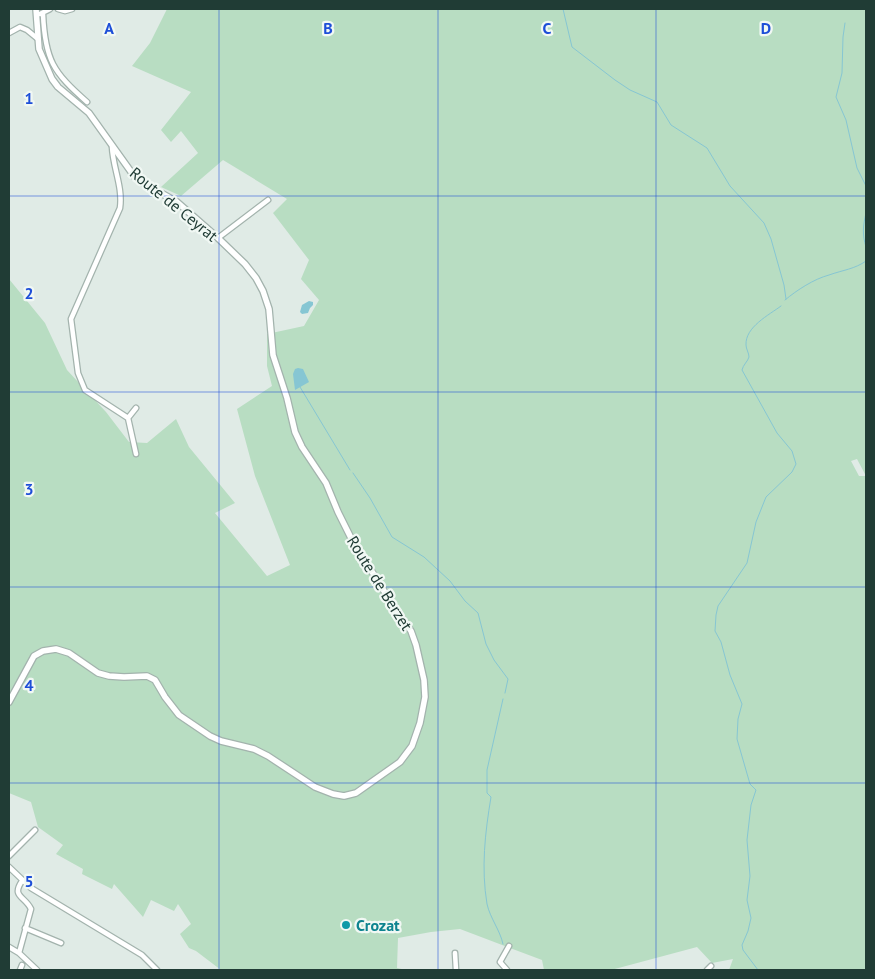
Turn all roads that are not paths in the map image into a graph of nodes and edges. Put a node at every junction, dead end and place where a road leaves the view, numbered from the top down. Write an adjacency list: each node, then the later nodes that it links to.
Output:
1 (50, 9): 4 (street)
2 (58, 9): 3 (street)
3 (72, 9)
4 (38, 13): 7 (street, Route de Ceyrat); 8 (street)
5 (9, 25): 6 (street)
6 (11, 32): 7 (street)
7 (38, 39): 9 (street, Route de Ceyrat)
8 (87, 102)
9 (112, 147): 11 (street, Route de Ceyrat); 14 (street)
10 (268, 200): 11 (street)
11 (218, 238): 12 (street, Route de Ceyrat)
12 (273, 355): 16 (street, Route de Berzet)
13 (136, 408): 14 (street)
14 (128, 418): 15 (street)
15 (136, 454)
16 (9, 702)
17 (35, 830): 18 (street)
18 (9, 856)
19 (9, 867): 20 (street)
20 (22, 881): 21 (street); 30 (street)
21 (25, 928): 22 (street); 25 (street)
22 (61, 943)
23 (509, 946): 32 (street)
24 (9, 947): 25 (street)
25 (19, 953): 29 (street)
26 (455, 954): 31 (street)
27 (22, 965): 28 (street)
28 (20, 970)
29 (37, 970)
30 (157, 970)
31 (456, 970)
32 (507, 970)

